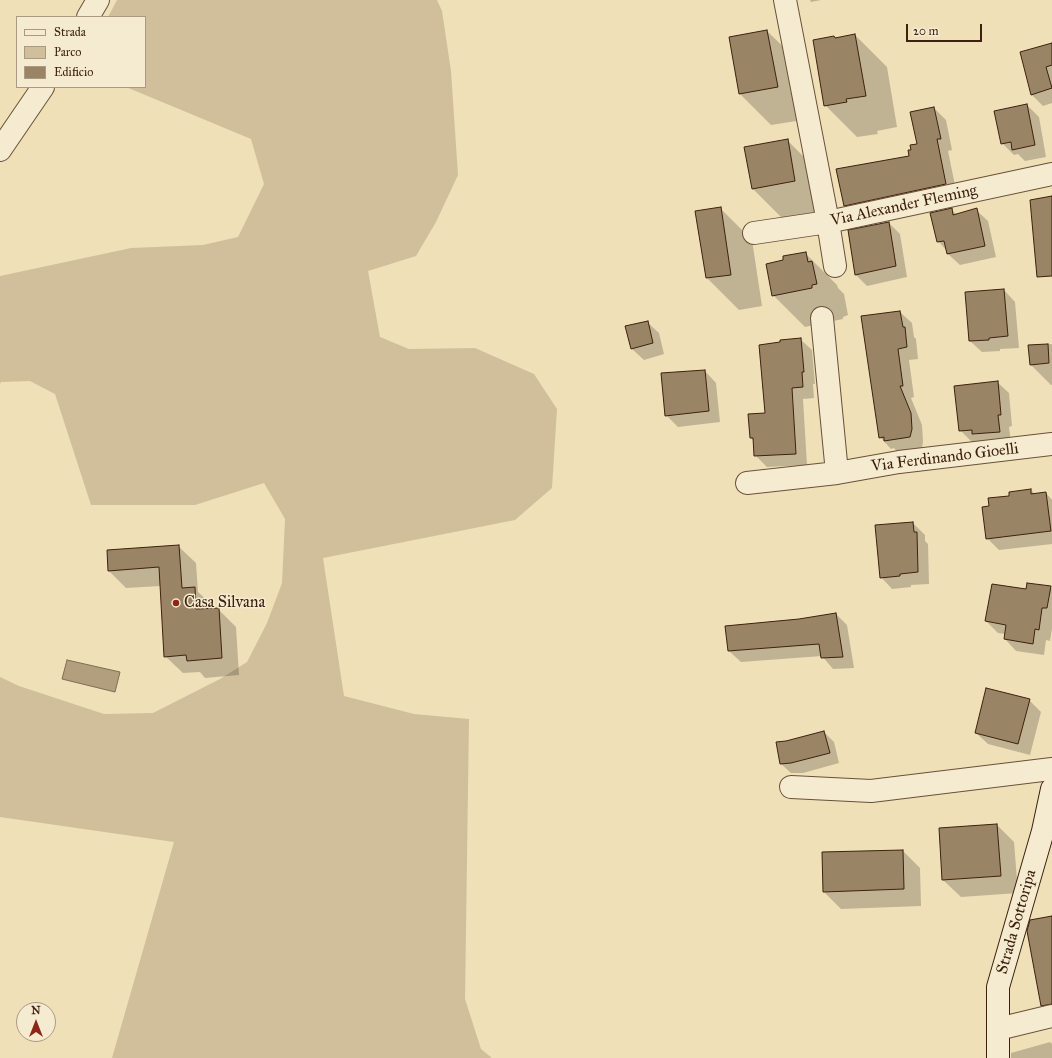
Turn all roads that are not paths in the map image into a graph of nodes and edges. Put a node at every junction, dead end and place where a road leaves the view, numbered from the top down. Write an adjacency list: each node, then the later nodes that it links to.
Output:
1 (98, 0): 3 (street)
2 (785, 0): 7 (street)
3 (89, 16)
4 (43, 88): 5 (street)
5 (0, 150)
6 (1052, 174): 7 (street, Via Alexander Fleming)
7 (828, 222): 8 (street, Via Alexander Fleming); 9 (street)
8 (754, 234)
9 (835, 266)
10 (822, 318): 12 (street)
11 (1052, 444): 12 (street, Via Ferdinando Gioelli)
12 (837, 473): 13 (street, Via Ferdinando Gioelli)
13 (748, 483)
14 (1052, 769): 15 (street)
15 (791, 787)
16 (1052, 789): 18 (street, Strada Sottoripa)
17 (1052, 1016): 18 (street)
18 (998, 1029): 19 (street, Strada Sottoripa)
19 (998, 1058)

